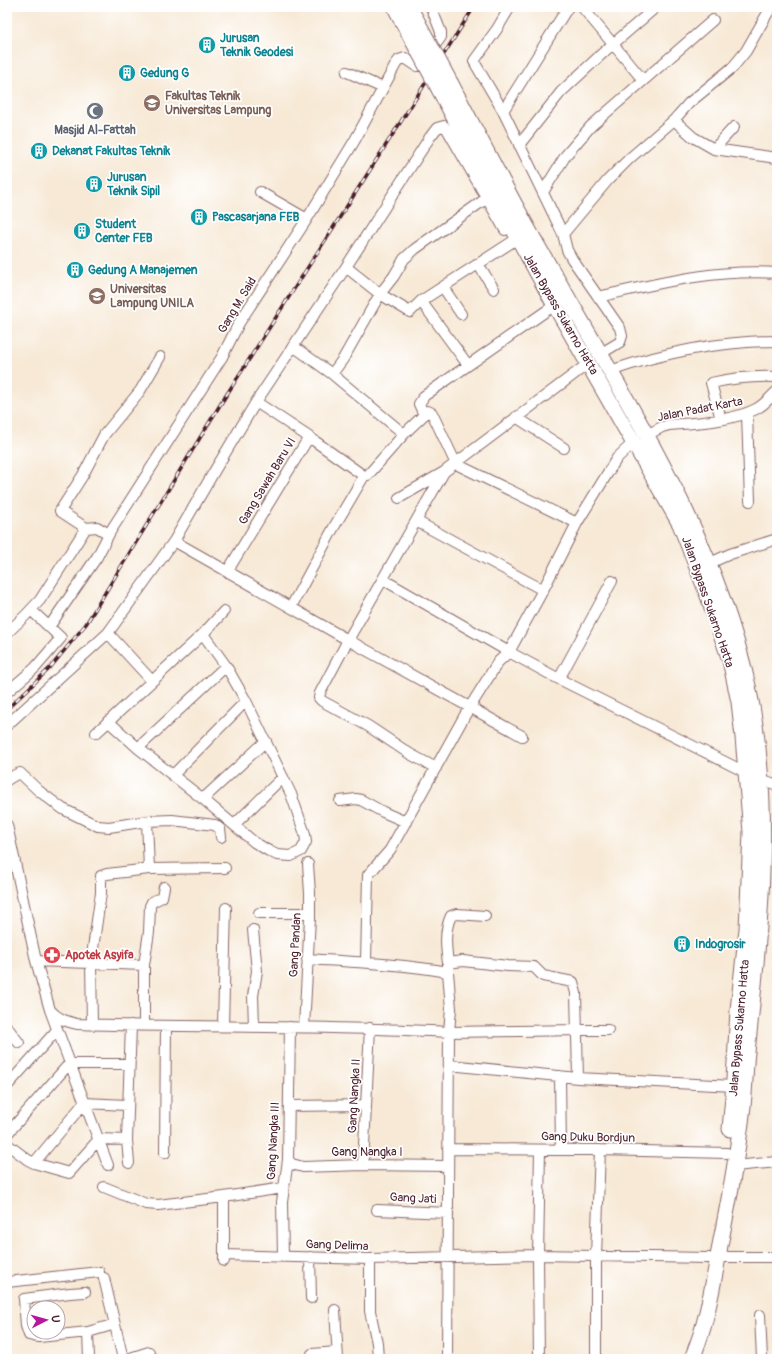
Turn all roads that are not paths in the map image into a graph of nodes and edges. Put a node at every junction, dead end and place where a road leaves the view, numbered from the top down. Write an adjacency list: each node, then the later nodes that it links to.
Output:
1 (395, 7): 10 (highway, Jalan Bypass Sukarno Hatta)
2 (409, 7): 10 (highway, Jalan Bypass Sukarno Hatta)
3 (432, 7): 14 (street, Gang M. Said)
4 (510, 7): 15 (street)
5 (568, 7): 15 (street)
6 (582, 7): 11 (street)
7 (650, 9): 11 (street)
8 (769, 9): 16 (street)
9 (713, 20): 13 (street)
10 (412, 26): 40 (highway, Jalan Bypass Sukarno Hatta, bridge)
11 (614, 44): 13 (street); 18 (street)
12 (347, 72): 14 (street)
13 (643, 80): 22 (street)
14 (383, 88): 24 (street, Gang M. Said)
15 (503, 111): 18 (street)
16 (674, 120): 19 (street); 25 (street)
17 (734, 127): 19 (street)
18 (519, 145): 22 (street)
19 (714, 149): 20 (street)
20 (777, 158)
21 (260, 192): 24 (street)
22 (543, 192): 25 (street)
23 (487, 198): 26 (street); 28 (street); 32 (street)
24 (307, 219): 64 (street, Gang M. Said)
25 (563, 234): 33 (street)
26 (512, 242): 27 (street); 35 (street)
27 (478, 264): 30 (street); 31 (street)
28 (346, 267): 32 (street); 38 (street)
29 (777, 273): 33 (street)
30 (443, 287): 34 (street); 36 (street)
31 (494, 289)
32 (380, 294): 34 (street); 43 (street)
33 (598, 297): 40 (street)
34 (421, 301): 41 (street)
35 (549, 309): 40 (street); 41 (street)
36 (461, 314)
37 (777, 342): 42 (street)
38 (293, 346): 43 (street); 47 (street)
39 (160, 357): 63 (street)
40 (590, 361): 42 (highway, Jalan Bypass Sukarno Hatta); 50 (street); 54 (highway, Jalan Bypass Sukarno Hatta)
41 (468, 365): 49 (street)
42 (610, 371): 54 (highway, Jalan Bypass Sukarno Hatta)
43 (332, 374): 52 (street)
44 (777, 377): 51 (street)
45 (777, 391): 46 (street, Jalan Padat Karta)
46 (773, 399): 48 (street, Jalan Padat Karta)
47 (256, 402): 53 (street, Gang Sawah Baru VI); 66 (street)
48 (747, 414): 51 (street, Jalan Padat Karta); 60 (street)
49 (424, 415): 52 (street); 56 (street)
50 (516, 417): 55 (street); 56 (street)
51 (721, 419): 54 (street, Jalan Padat Karta)
52 (404, 434): 58 (street)
53 (309, 437): 58 (street); 68 (street, Gang Sawah Baru VI)
54 (640, 439): 62 (street, Jalan Padat Karta); 67 (highway, Jalan Bypass Sukarno Hatta); 71 (highway, Jalan Bypass Sukarno Hatta)
55 (564, 448)
56 (456, 464): 57 (street); 62 (street)
57 (444, 472): 59 (street); 61 (street)
58 (364, 476): 73 (street)
59 (399, 498)
60 (750, 501)
61 (416, 522): 69 (street); 72 (street)
62 (577, 523): 72 (street, Jalan Padat Karta)
63 (86, 528): 64 (street); 74 (street)
64 (110, 532): 76 (street, Gang M. Said)
65 (777, 539): 67 (street)
66 (174, 541): 68 (street); 78 (street)
67 (710, 563): 71 (highway, Jalan Bypass Sukarno Hatta)
68 (227, 572): 73 (street)
69 (384, 580): 80 (street); 81 (street)
70 (612, 580): 83 (street)
71 (710, 582): 96 (highway, Jalan Bypass Sukarno Hatta)
72 (543, 590): 81 (street, Jalan Padat Karta)
73 (291, 607): 80 (street)
74 (31, 610): 76 (street); 77 (street)
75 (224, 611): 79 (street)
76 (49, 627): 85 (street)
77 (7, 633)
78 (108, 633): 84 (street); 89 (street)
79 (203, 634): 82 (street); 84 (street)
80 (348, 640): 87 (street); 94 (street)
81 (509, 652): 83 (street); 87 (street, Jalan Padat Karta)
82 (226, 666): 86 (street); 93 (street)
83 (559, 679): 96 (street)
84 (152, 681): 88 (street)
85 (7, 692)
86 (246, 701): 92 (street); 95 (street)
87 (471, 708): 91 (street); 94 (street, Jalan Padat Karta)
88 (108, 721): 90 (street); 93 (street)
89 (7, 725)
90 (96, 733)
91 (522, 736)
92 (266, 741): 97 (street); 100 (street)
93 (138, 748): 95 (street)
94 (436, 768): 103 (street, Jalan Padat Karta)
95 (173, 775): 100 (street)
96 (754, 776): 99 (street); 124 (highway, Jalan Bypass Sukarno Hatta)
97 (283, 777): 105 (street); 105 (street)
98 (7, 780): 102 (street)
99 (777, 785)
100 (204, 799): 105 (street)
101 (340, 801): 103 (street)
102 (146, 821): 106 (street); 110 (street)
103 (406, 822): 120 (street, Jalan Padat Karta)
104 (7, 825): 108 (street)
105 (234, 825)
106 (222, 837)
107 (308, 864): 114 (street, Gang Pandan)
108 (11, 867): 118 (street)
109 (225, 868): 110 (street)
110 (148, 869): 119 (street)
111 (164, 887): 121 (street)
112 (226, 908): 129 (street)
113 (259, 913): 114 (street)
114 (310, 913): 117 (street, Gang Pandan)
115 (485, 916): 122 (street)
116 (253, 930): 130 (street)
117 (307, 959): 120 (street); 133 (street, Gang Pandan)
118 (36, 961): 119 (street); 123 (street)
119 (91, 962): 121 (street); 125 (street)
120 (366, 962): 122 (street)
121 (144, 964): 127 (street)
122 (448, 968): 136 (street); 138 (street)
123 (50, 1010): 125 (street); 135 (street)
124 (745, 1011): 146 (highway, Jalan Bypass Sukarno Hatta); 160 (highway, Jalan Bypass Sukarno Hatta)
125 (92, 1024): 126 (street)
126 (131, 1025): 127 (street); 141 (street)
127 (144, 1025): 128 (street)
128 (166, 1026): 129 (street); 159 (street)
129 (223, 1026): 130 (street)
130 (254, 1026): 132 (street)
131 (7, 1027): 139 (street)
132 (290, 1027): 133 (street); 150 (street, Gang Nangka III)
133 (304, 1027): 134 (street)
134 (370, 1028): 138 (street); 149 (street, Gang Nangka II)
135 (57, 1030): 140 (street); 145 (street)
136 (577, 1030): 137 (street); 138 (street); 144 (street)
137 (608, 1030)
138 (449, 1032): 142 (street)
139 (19, 1042)
140 (69, 1064): 141 (street); 147 (street); 151 (street)
141 (129, 1064): 148 (street)
142 (449, 1065): 143 (street); 155 (street)
143 (560, 1076): 144 (street); 157 (street)
144 (578, 1078): 146 (street)
145 (7, 1086)
146 (734, 1086): 160 (highway, Jalan Bypass Sukarno Hatta)
147 (84, 1103): 148 (street); 152 (street); 162 (street)
148 (127, 1105): 153 (street)
149 (366, 1105): 150 (street); 166 (street, Gang Nangka II)
150 (289, 1106): 161 (street, Gang Nangka III)
151 (7, 1134)
152 (99, 1139): 153 (street); 162 (street); 165 (street)
153 (127, 1140): 164 (street)
154 (7, 1144): 162 (street)
155 (448, 1149): 156 (street, Gang Duku Bordjun); 167 (street)
156 (540, 1150): 157 (street, Gang Duku Bordjun); 173 (street)
157 (561, 1150): 158 (street, Gang Duku Bordjun)
158 (600, 1150): 160 (street, Gang Duku Bordjun); 174 (street)
159 (165, 1153)
160 (730, 1159): 163 (street, Gang Duku Bordjun); 179 (highway, Jalan Bypass Sukarno Hatta)
161 (288, 1160): 166 (street, Gang Nangka I); 169 (street, Gang Nangka III)
162 (34, 1162)
163 (777, 1162)
164 (129, 1163)
165 (108, 1165)
166 (363, 1165): 167 (street, Gang Nangka I)
167 (448, 1166): 172 (street)
168 (104, 1188): 170 (street)
169 (283, 1188): 170 (street); 175 (street, Gang Nangka III)
170 (224, 1197): 175 (street, Gang Delima)
171 (377, 1210): 172 (street, Gang Jati)
172 (448, 1213): 178 (street)
173 (538, 1255): 174 (street, Gang Delima); 178 (street, Gang Delima); 196 (street)
174 (596, 1256): 179 (street, Gang Delima); 197 (street)
175 (283, 1257): 176 (street, Gang Delima)
176 (310, 1257): 180 (street, Gang Delima); 183 (street)
177 (777, 1257): 179 (street, Gang Delima)
178 (448, 1258): 180 (street, Gang Delima); 195 (street)
179 (713, 1258): 198 (highway, Jalan Bypass Sukarno Hatta); 199 (highway, Jalan Bypass Sukarno Hatta)
180 (370, 1260): 194 (street)
181 (7, 1282): 191 (street)
182 (85, 1292): 187 (street)
183 (311, 1298)
184 (335, 1310): 189 (street)
185 (760, 1315): 200 (street)
186 (112, 1325): 187 (street)
187 (88, 1332): 190 (street)
188 (312, 1354): 189 (street)
189 (337, 1355)
190 (88, 1359)
191 (123, 1359)
192 (127, 1359): 193 (street)
193 (152, 1359)
194 (378, 1359)
195 (447, 1359)
196 (539, 1359)
197 (596, 1359)
198 (682, 1359)
199 (692, 1359)
200 (762, 1359)

